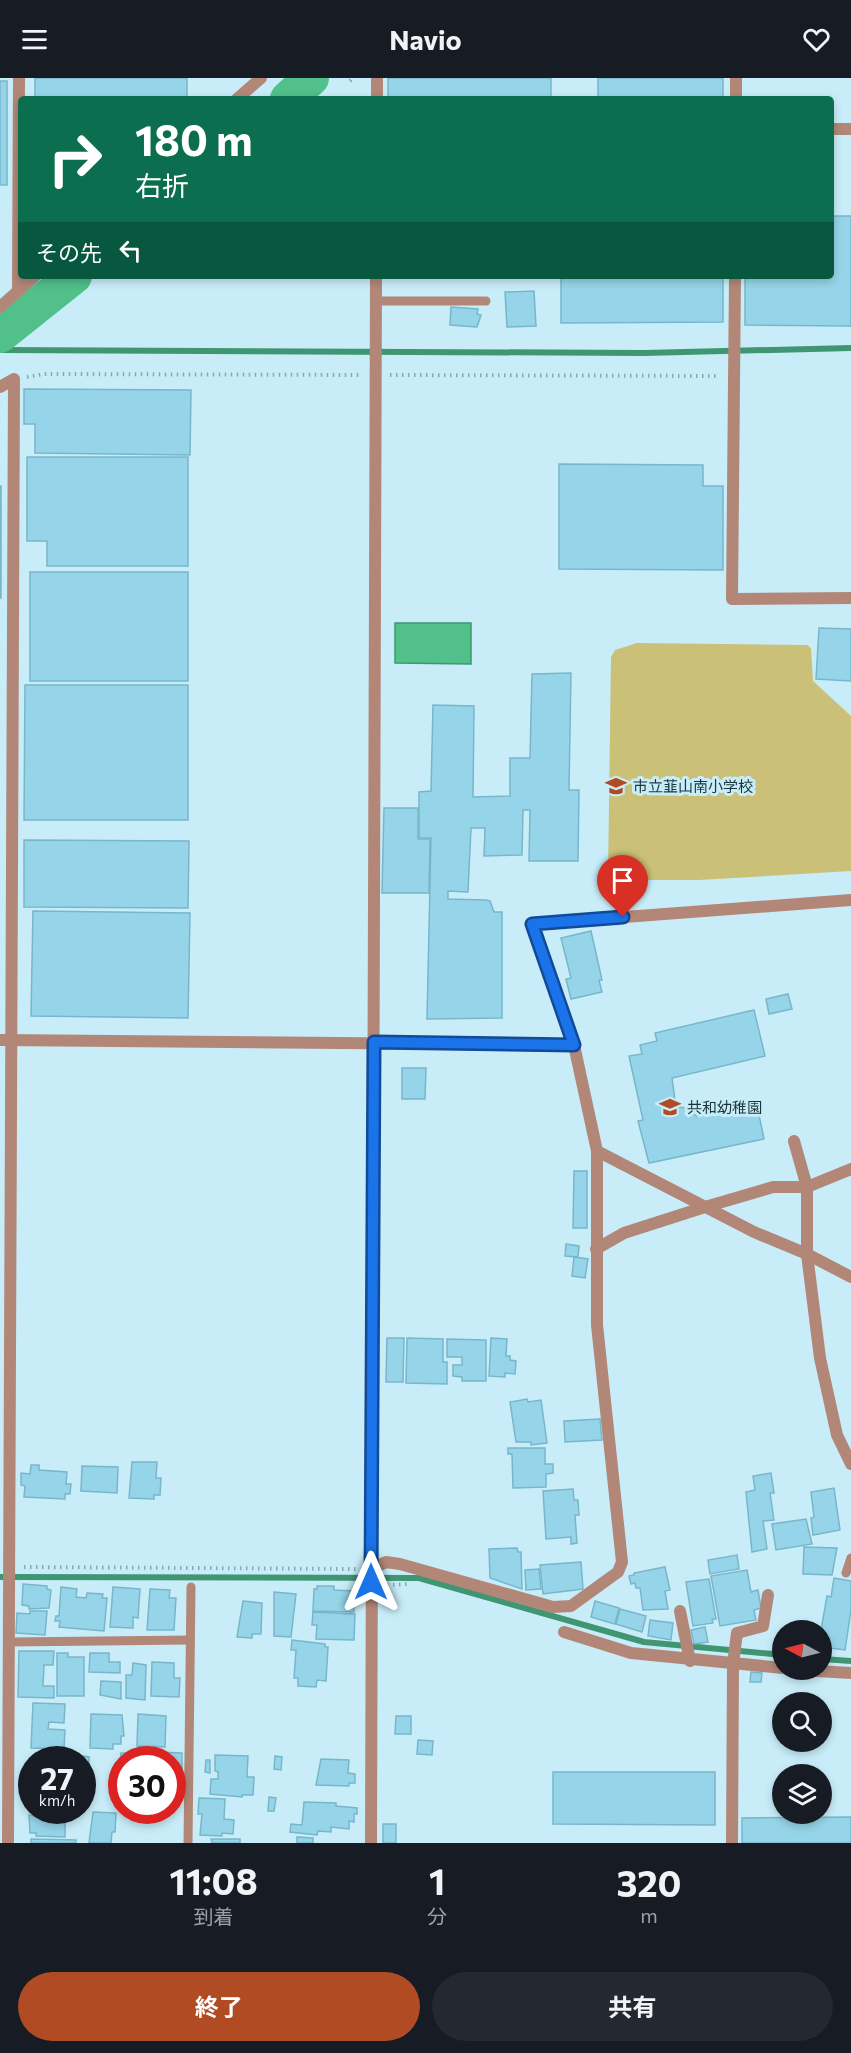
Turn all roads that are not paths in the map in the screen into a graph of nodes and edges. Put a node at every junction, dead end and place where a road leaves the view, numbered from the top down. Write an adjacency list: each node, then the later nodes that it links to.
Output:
1 (19, 78): 5 (street)
2 (261, 78): 6 (street)
3 (377, 78): 7 (street)
4 (736, 78): 8 (street)
5 (19, 96)
6 (240, 96)
7 (376, 96)
8 (736, 96)
9 (834, 129): 10 (street)
10 (851, 129)
11 (18, 279): 15 (street)
12 (32, 279): 15 (street)
13 (376, 279): 16 (street)
14 (735, 279): 20 (street)
15 (18, 291): 18 (street)
16 (376, 301): 17 (lane); 23 (street)
17 (486, 301)
18 (0, 307)
19 (0, 387): 22 (street)
20 (851, 598)
21 (851, 900): 24 (street)
22 (6, 1040): 23 (street); 42 (street)
23 (374, 1042): 24 (street); 36 (street)
24 (574, 1045): 26 (street)
25 (794, 1141): 28 (street)
26 (597, 1151): 29 (street); 30 (street)
27 (851, 1169): 28 (street)
28 (807, 1187): 29 (street); 31 (street)
29 (705, 1207): 30 (street); 31 (street)
30 (596, 1249): 36 (street)
31 (807, 1254): 32 (street); 33 (street)
32 (851, 1277)
33 (851, 1464)
34 (851, 1558): 35 (lane)
35 (846, 1573)
36 (371, 1574): 50 (street)
37 (191, 1587): 41 (lane)
38 (768, 1595): 44 (street)
39 (680, 1611): 43 (street)
40 (564, 1632): 43 (street)
41 (190, 1640): 42 (lane); 49 (lane)
42 (6, 1647): 48 (street)
43 (689, 1659): 44 (street)
44 (733, 1662): 45 (street); 51 (street)
45 (772, 1667)
46 (832, 1672): 47 (street)
47 (851, 1673)
48 (8, 1843)
49 (189, 1843)
50 (371, 1843)
51 (732, 1843)

